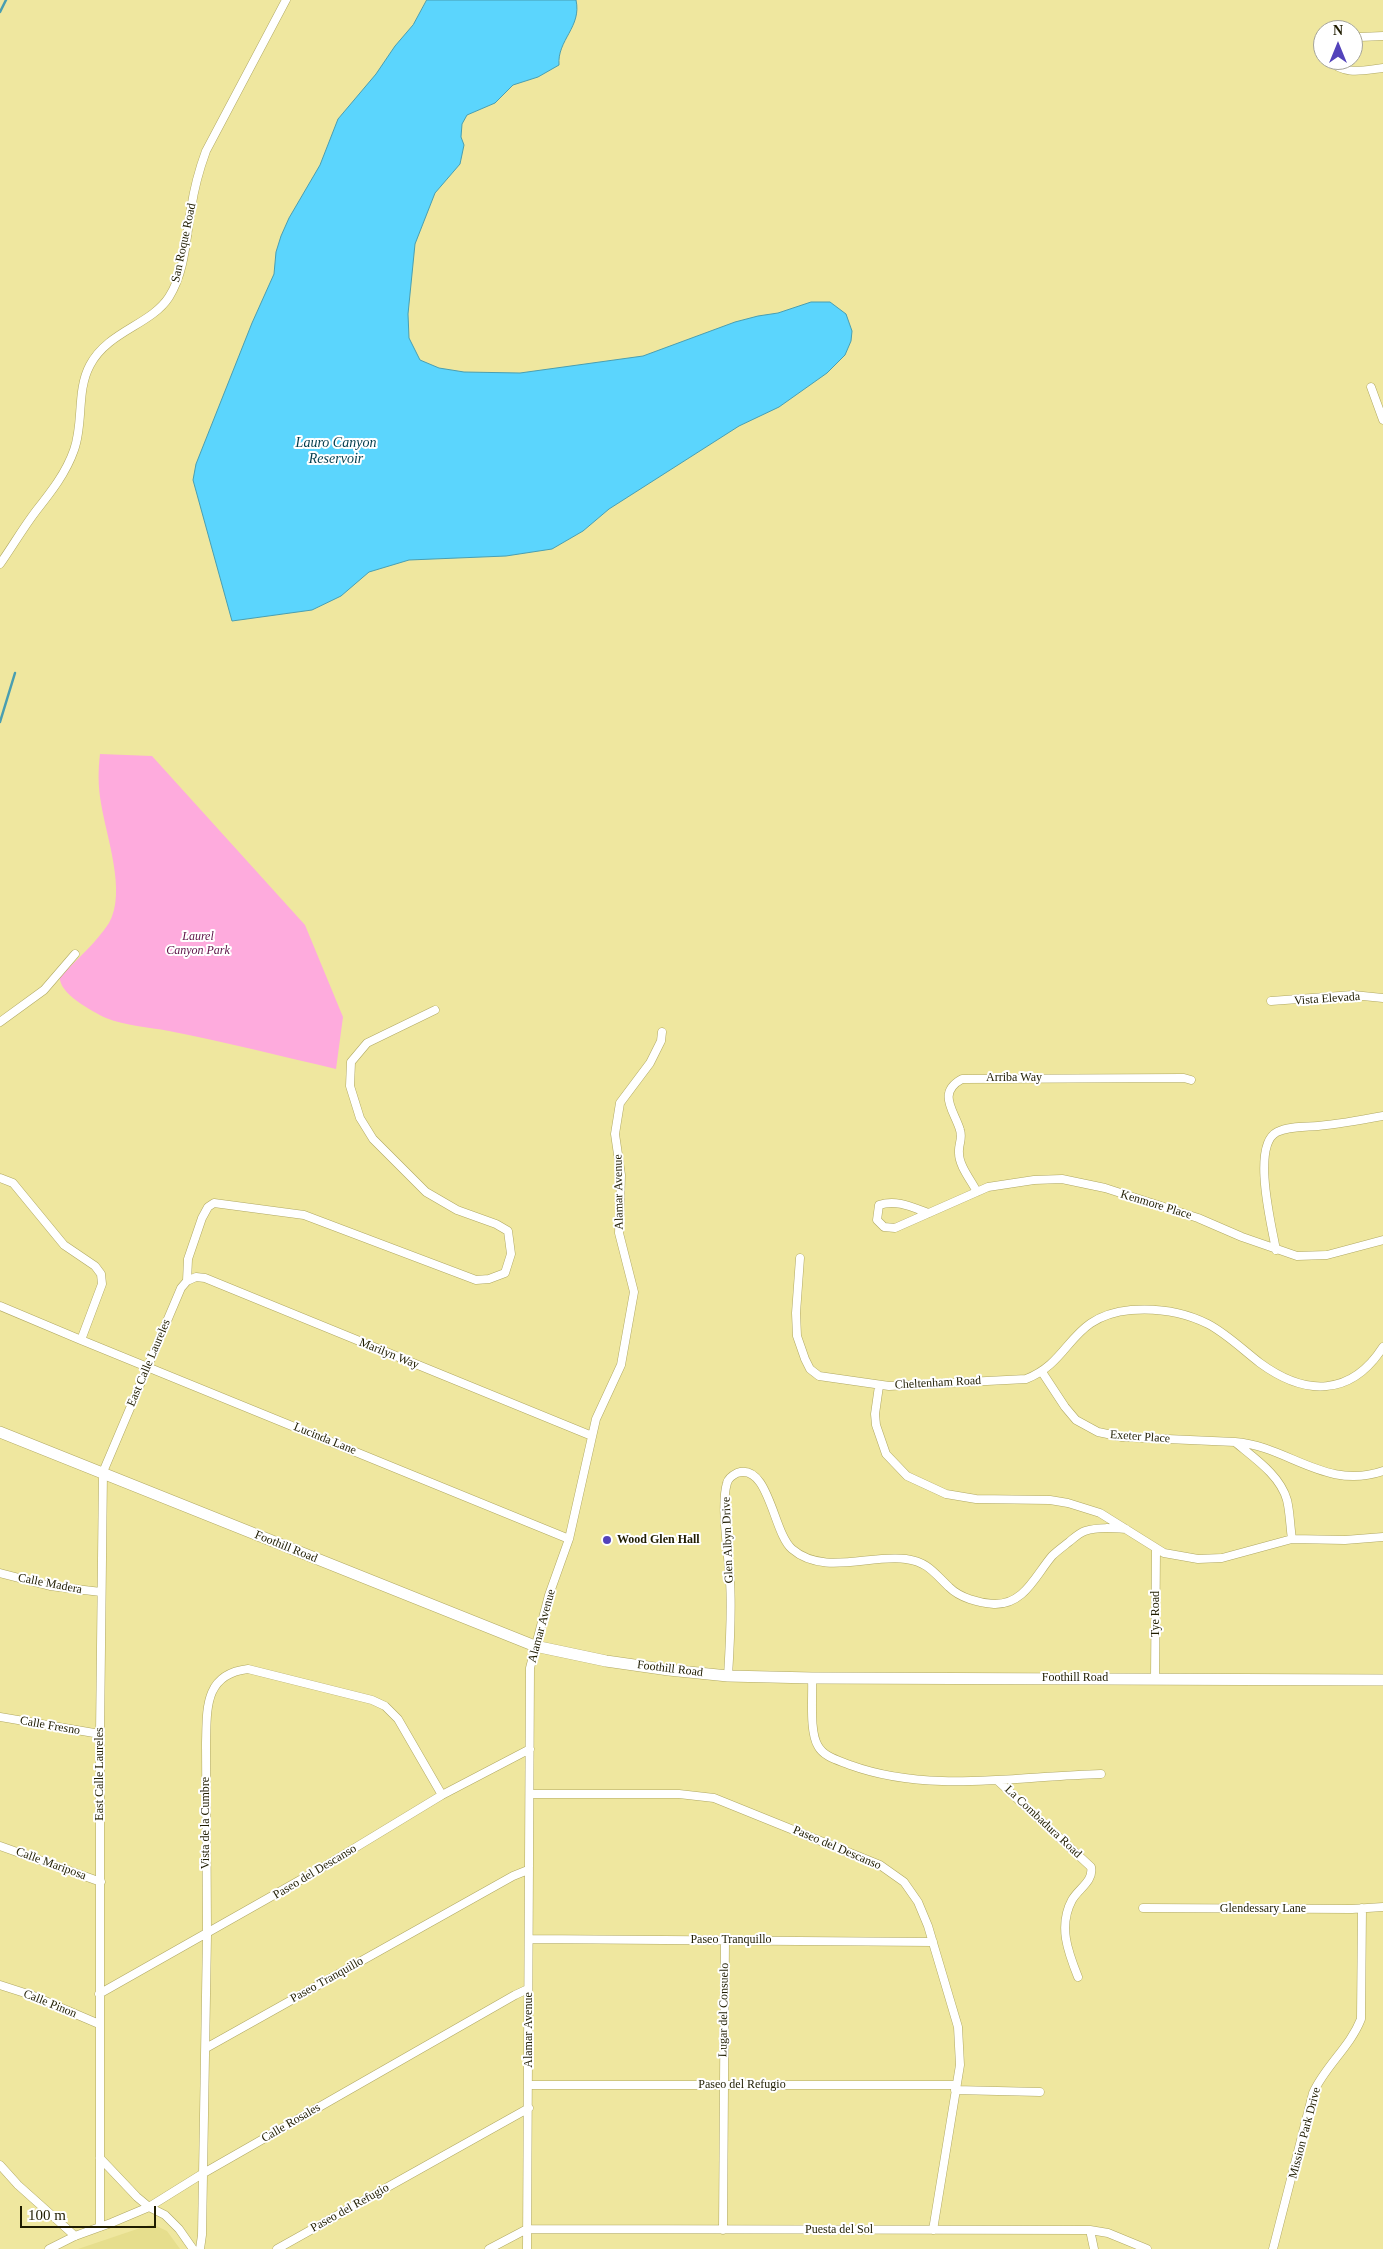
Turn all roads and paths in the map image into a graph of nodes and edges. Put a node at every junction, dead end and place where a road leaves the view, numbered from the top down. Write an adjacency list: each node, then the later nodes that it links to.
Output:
1 (286, 0): 10 (street, San Roque Road)
2 (1383, 36): 3 (street)
3 (1363, 37)
4 (1383, 68): 7 (street)
5 (1344, 70): 6 (street)
6 (1358, 70)
7 (1363, 70)
8 (1371, 387): 9 (street)
9 (1383, 420)
10 (0, 564)
11 (75, 954): 15 (street)
12 (1383, 998): 13 (street, Vista Elevada)
13 (1271, 1001)
14 (435, 1010): 25 (street, East Calle Laureles)
15 (0, 1022)
16 (662, 1032): 33 (street, Alamar Avenue)
17 (1191, 1080): 20 (street, Arriba Way)
18 (1383, 1116): 23 (street)
19 (0, 1178): 27 (street)
20 (977, 1192): 21 (street, Kenmore Place); 23 (street, Kenmore Place)
21 (928, 1213): 21 (street, Kenmore Place)
22 (1383, 1240): 23 (street, Kenmore Place)
23 (1276, 1250)
24 (800, 1258): 31 (street)
25 (187, 1280): 29 (street, East Calle Laureles); 33 (street, Marilyn Way)
26 (0, 1306): 27 (street, Lucinda Lane)
27 (81, 1340): 29 (street, Lucinda Lane)
28 (1383, 1347): 30 (street, Cheltenham Road)
29 (147, 1367): 36 (street, East Calle Laureles); 39 (street, Lucinda Lane)
30 (1042, 1372): 31 (street, Cheltenham Road); 34 (street, Exeter Place)
31 (879, 1386): 37 (street, Cheltenham Road)
32 (0, 1432): 36 (main road, Foothill Road)
33 (592, 1436): 39 (street, Alamar Avenue)
34 (1235, 1442): 35 (street, Exeter Place); 40 (street)
35 (1383, 1471)
36 (103, 1472): 43 (street, East Calle Laureles); 44 (main road, Foothill Road)
37 (1126, 1529): 41 (street, Cheltenham Road); 45 (street, Glen Albyn Drive)
38 (1383, 1537): 40 (street, Cheltenham Road)
39 (568, 1539): 44 (street, Alamar Avenue)
40 (1292, 1539): 41 (street, Cheltenham Road)
41 (1156, 1549): 47 (street, Tye Road)
42 (0, 1573): 43 (street, Calle Madera)
43 (101, 1592): 50 (street, East Calle Laureles)
44 (535, 1646): 45 (main road, Foothill Road); 51 (street, Alamar Avenue)
45 (728, 1676): 46 (main road, Foothill Road)
46 (812, 1678): 47 (main road, Foothill Road); 53 (street, La Combadura Road)
47 (1155, 1679): 48 (main road, Foothill Road)
48 (1383, 1680)
49 (0, 1717): 50 (street, Calle Fresno)
50 (100, 1734): 58 (street, East Calle Laureles)
51 (530, 1749): 54 (street, Alamar Avenue); 55 (street, Paseo del Descanso)
52 (1101, 1774): 53 (street, La Combadura Road)
53 (998, 1781): 66 (street, La Combadura Road)
54 (530, 1794): 57 (street, Alamar Avenue); 65 (street, Paseo del Descanso)
55 (442, 1795): 62 (street, Paseo del Descanso); 62 (street, Vista de la Cumbre)
56 (0, 1846): 58 (street, Calle Mariposa)
57 (528, 1870): 63 (street, Alamar Avenue); 71 (street, Paseo Tranquillo)
58 (101, 1882): 69 (street, East Calle Laureles)
59 (1383, 1907): 61 (street, Glendessary Lane)
60 (1143, 1908): 61 (street, Glendessary Lane)
61 (1362, 1908): 95 (street, Mission Park Drive)
62 (207, 1935): 69 (street, Paseo del Descanso); 71 (street, Vista de la Cumbre)
63 (529, 1939): 64 (street, Paseo Tranquillo); 68 (street, Alamar Avenue)
64 (725, 1939): 65 (street, Paseo Tranquillo); 72 (street, Lugar del Consuelo)
65 (932, 1942): 74 (street, Paseo del Descanso)
66 (1078, 1977)
67 (0, 1985): 70 (street, Calle Pinon)
68 (528, 1989): 73 (street, Alamar Avenue); 79 (street, Calle Rosales)
69 (99, 1994): 70 (street, East Calle Laureles)
70 (99, 2024): 77 (street, East Calle Laureles)
71 (206, 2048): 79 (street, Vista de la Cumbre)
72 (724, 2084): 73 (street, Paseo del Refugio); 74 (street, Paseo del Refugio); 83 (street, Lugar del Consuelo)
73 (529, 2085): 76 (street, Alamar Avenue)
74 (956, 2088): 75 (street, Paseo del Refugio); 84 (street, Paseo del Descanso)
75 (1040, 2092)
76 (529, 2108): 82 (street, Alamar Avenue); 90 (street, Paseo del Refugio)
77 (100, 2158): 80 (street); 81 (street, East Calle Laureles)
78 (0, 2165): 86 (street)
79 (202, 2174): 80 (street, Calle Rosales); 89 (street, Vista de la Cumbre)
80 (149, 2207): 81 (street, Calle Rosales); 88 (street)
81 (100, 2227): 86 (street, Calle Rosales)
82 (527, 2229): 83 (street, Puesta del Sol); 91 (street); 92 (street, Alamar Avenue)
83 (723, 2230): 84 (street, Puesta del Sol)
84 (933, 2230): 85 (street, Puesta del Sol)
85 (1090, 2230): 93 (street); 94 (street, Puesta del Sol)
86 (75, 2236): 87 (street, Calle Rosales)
87 (49, 2249)
88 (193, 2249)
89 (200, 2249)
90 (277, 2249)
91 (489, 2249)
92 (527, 2249)
93 (1094, 2249)
94 (1147, 2249)
95 (1273, 2249)

